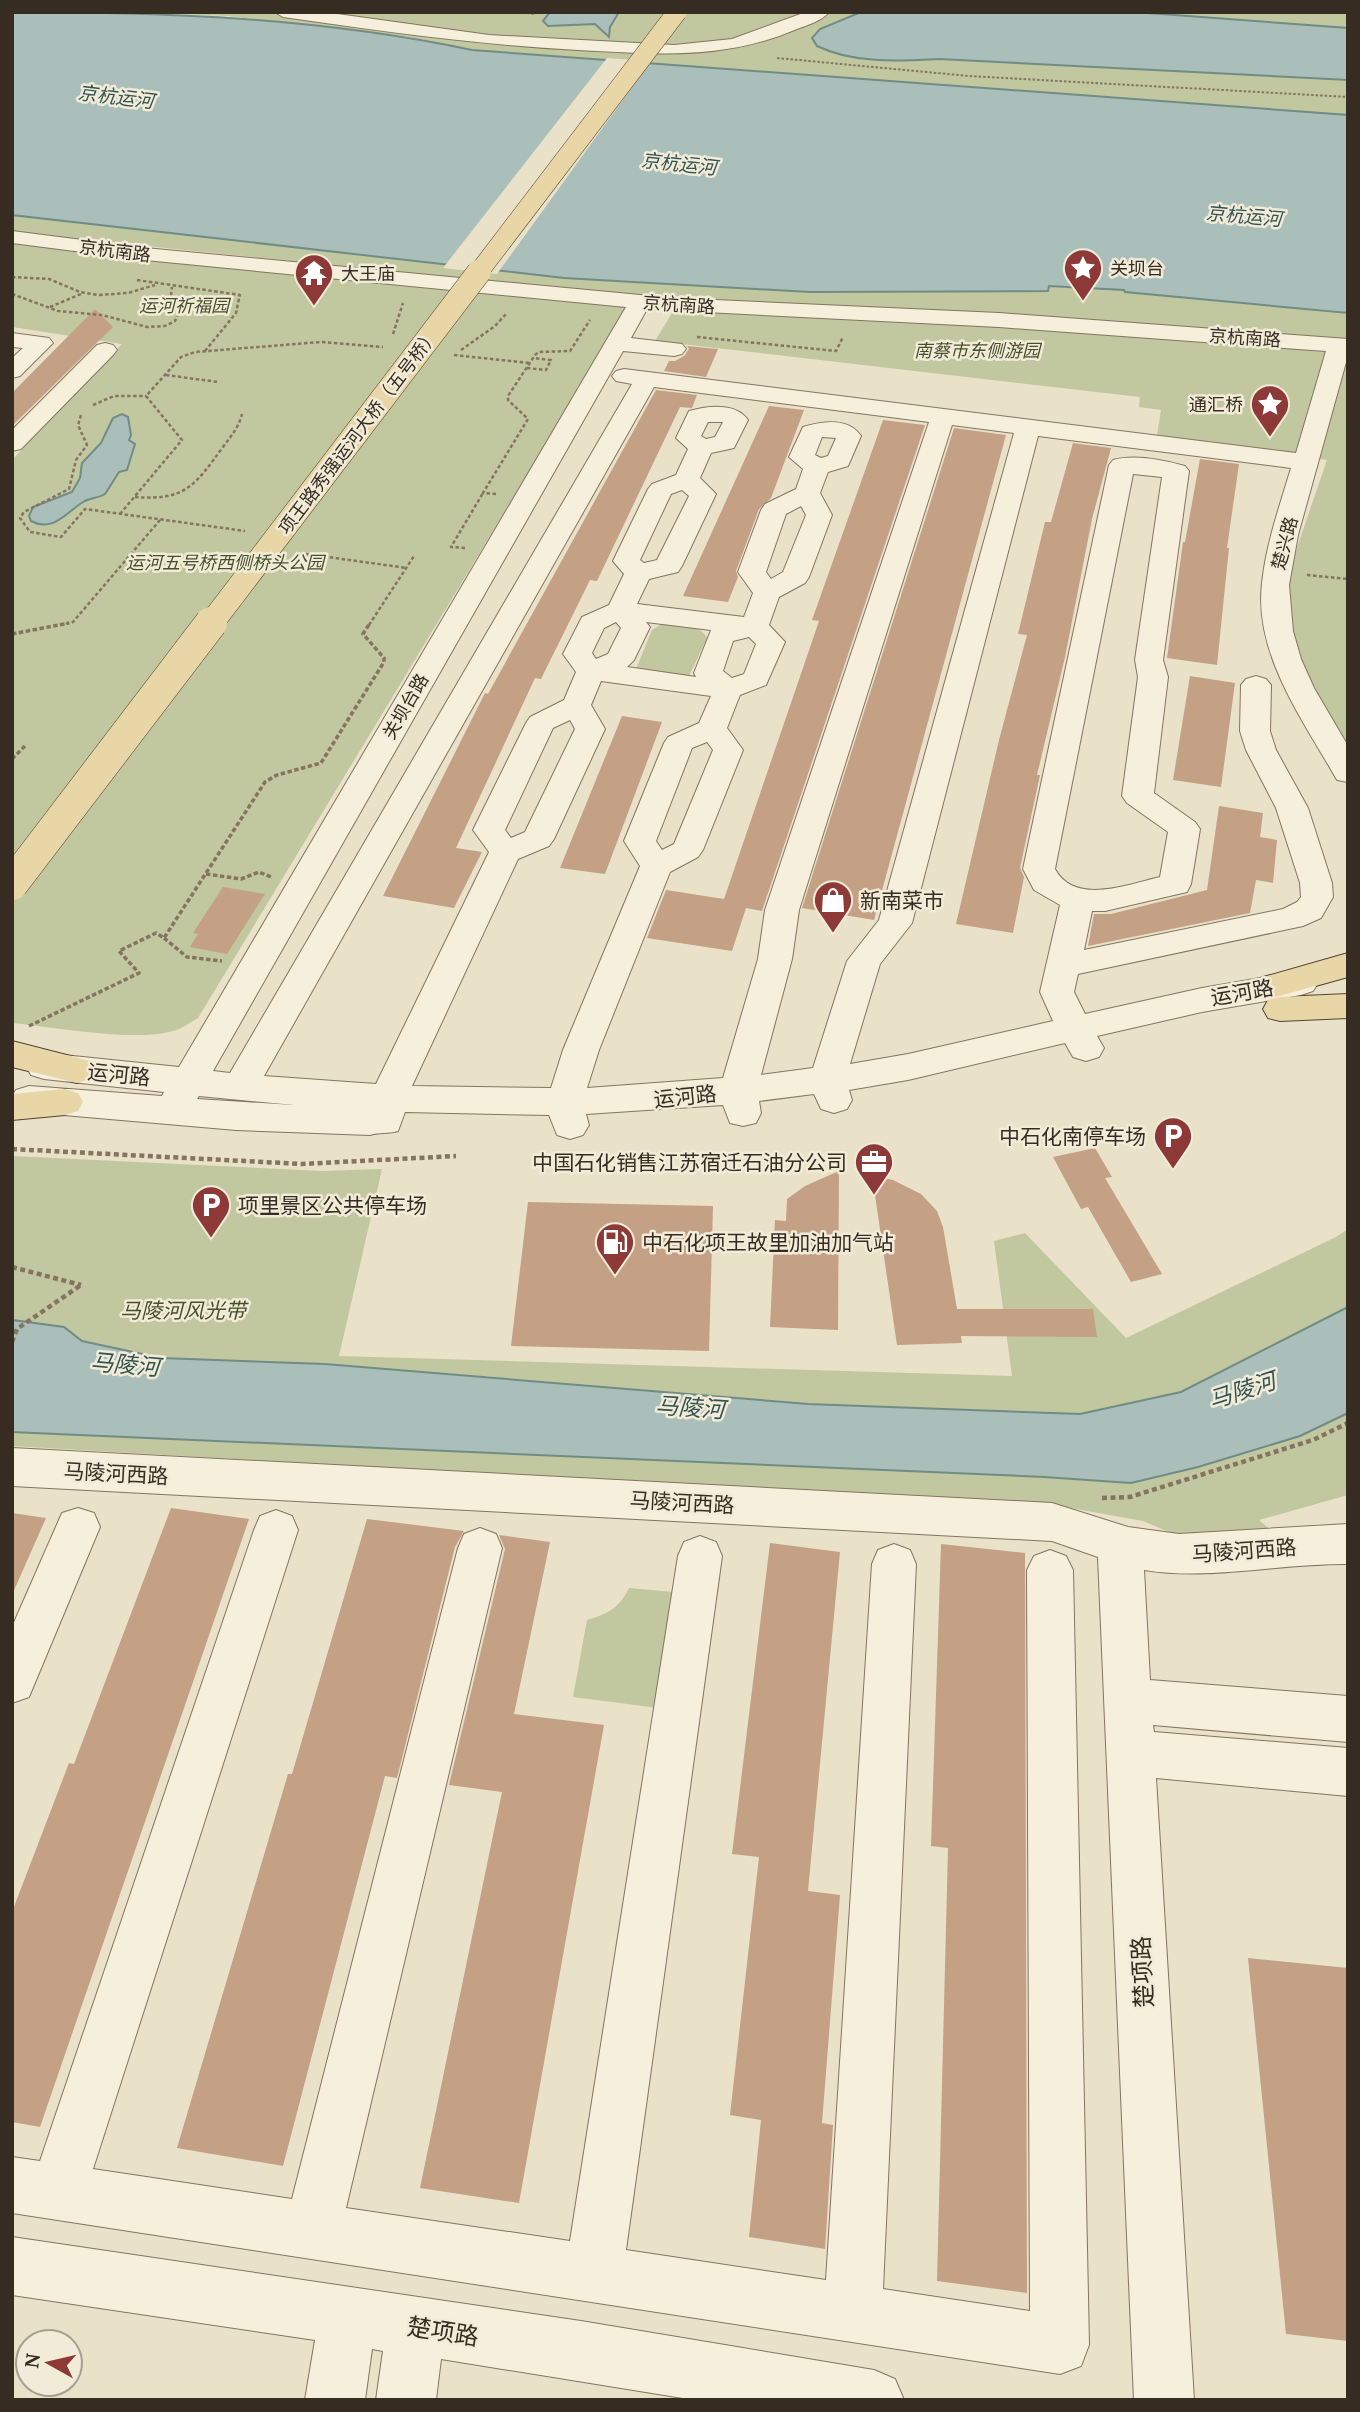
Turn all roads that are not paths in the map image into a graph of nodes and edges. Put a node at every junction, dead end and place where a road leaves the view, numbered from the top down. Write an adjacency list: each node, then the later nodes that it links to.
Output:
1 (283, 12): 4 (street)
2 (658, 12): 34 (main road, 项王路秀强运河大桥（五号桥）)
3 (677, 12): 44 (main road, 项王路秀强运河大桥（五号桥）, bridge)
4 (821, 12)
5 (12, 237): 6 (street, 京杭南路)
6 (640, 302): 8 (street, 关坝台路); 10 (street, 京杭南路)
7 (12, 340): 12 (street)
8 (615, 343): 9 (street); 13 (street, 关坝台路)
9 (684, 343)
10 (1344, 345): 21 (street, 楚兴路)
11 (105, 350): 17 (street)
12 (12, 371)
13 (598, 373): 14 (street); 19 (street, 关坝台路)
14 (647, 379): 15 (street); 20 (street)
15 (943, 416): 16 (street); 62 (street)
16 (1028, 426): 21 (street); 59 (street)
17 (12, 444)
18 (701, 447): 23 (street)
19 (554, 449): 20 (street); 25 (street, 关坝台路)
20 (604, 455): 27 (street)
21 (1306, 462): 39 (street, 楚兴路)
22 (817, 467): 24 (street)
23 (685, 480): 26 (street); 26 (street)
24 (807, 493): 28 (street); 28 (street)
25 (480, 561): 27 (street); 31 (street, 关坝台路)
26 (638, 573): 29 (street)
27 (532, 578): 33 (street)
28 (767, 593): 30 (street)
29 (620, 610): 30 (street); 32 (street)
30 (754, 627): 36 (street); 36 (street)
31 (428, 667): 33 (street); 42 (street, 关坝台路)
32 (591, 671): 36 (street); 37 (street)
33 (477, 675): 43 (street)
34 (141, 676)
35 (1256, 685): 45 (street)
36 (728, 690): 38 (street)
37 (576, 705): 40 (street); 40 (street)
38 (712, 728): 41 (street); 41 (street)
39 (1348, 773)
40 (505, 852): 64 (street)
41 (656, 866): 65 (street)
42 (309, 872): 43 (street); 60 (street, 关坝台路)
43 (358, 881): 58 (street)
44 (12, 884)
45 (1317, 897): 47 (street); 49 (street)
46 (1078, 901): 46 (street); 49 (street)
47 (1348, 910)
48 (1348, 965): 51 (main road)
49 (1061, 966): 54 (street)
50 (1348, 976): 51 (street, 运河路)
51 (1273, 998): 52 (street, 运河路); 53 (main road); 54 (street, 运河路)
52 (1348, 1000)
53 (1348, 1006)
54 (1080, 1038): 59 (street, 运河路)
55 (18, 1041): 57 (main road)
56 (12, 1063): 57 (street, 运河路)
57 (71, 1086): 60 (street, 运河路); 61 (street, 运河路); 63 (main road)
58 (240, 1086): 60 (street, 运河路); 64 (street, 运河路)
59 (831, 1089): 62 (street, 运河路)
60 (180, 1096): 64 (street, 运河路)
61 (12, 1097)
62 (740, 1102): 65 (street, 运河路)
63 (12, 1107)
64 (386, 1109): 65 (street, 运河路)
65 (568, 1113)
66 (12, 1467): 70 (street, 马陵河西路)
67 (78, 1527): 75 (street)
68 (276, 1530): 80 (street)
69 (1348, 1544): 70 (street, 马陵河西路)
70 (1120, 1545): 76 (street, 楚项路)
71 (480, 1548): 81 (street)
72 (700, 1556): 83 (street)
73 (894, 1564): 84 (street)
74 (1049, 1570): 84 (street)
75 (12, 1681)
76 (1128, 1701): 77 (street); 78 (street, 楚项路)
77 (1348, 1719)
78 (1131, 1753): 79 (street); 90 (street, 楚项路)
79 (1348, 1772)
80 (35, 2189): 81 (street)
81 (312, 2232): 83 (street)
82 (12, 2266): 85 (street, 楚项路)
83 (594, 2272): 84 (street)
84 (853, 2315)
85 (348, 2316): 86 (street, 楚项路); 87 (street)
86 (416, 2326): 88 (street); 89 (street, 楚项路)
87 (335, 2400)
88 (406, 2400)
89 (874, 2400)
90 (1164, 2400)

